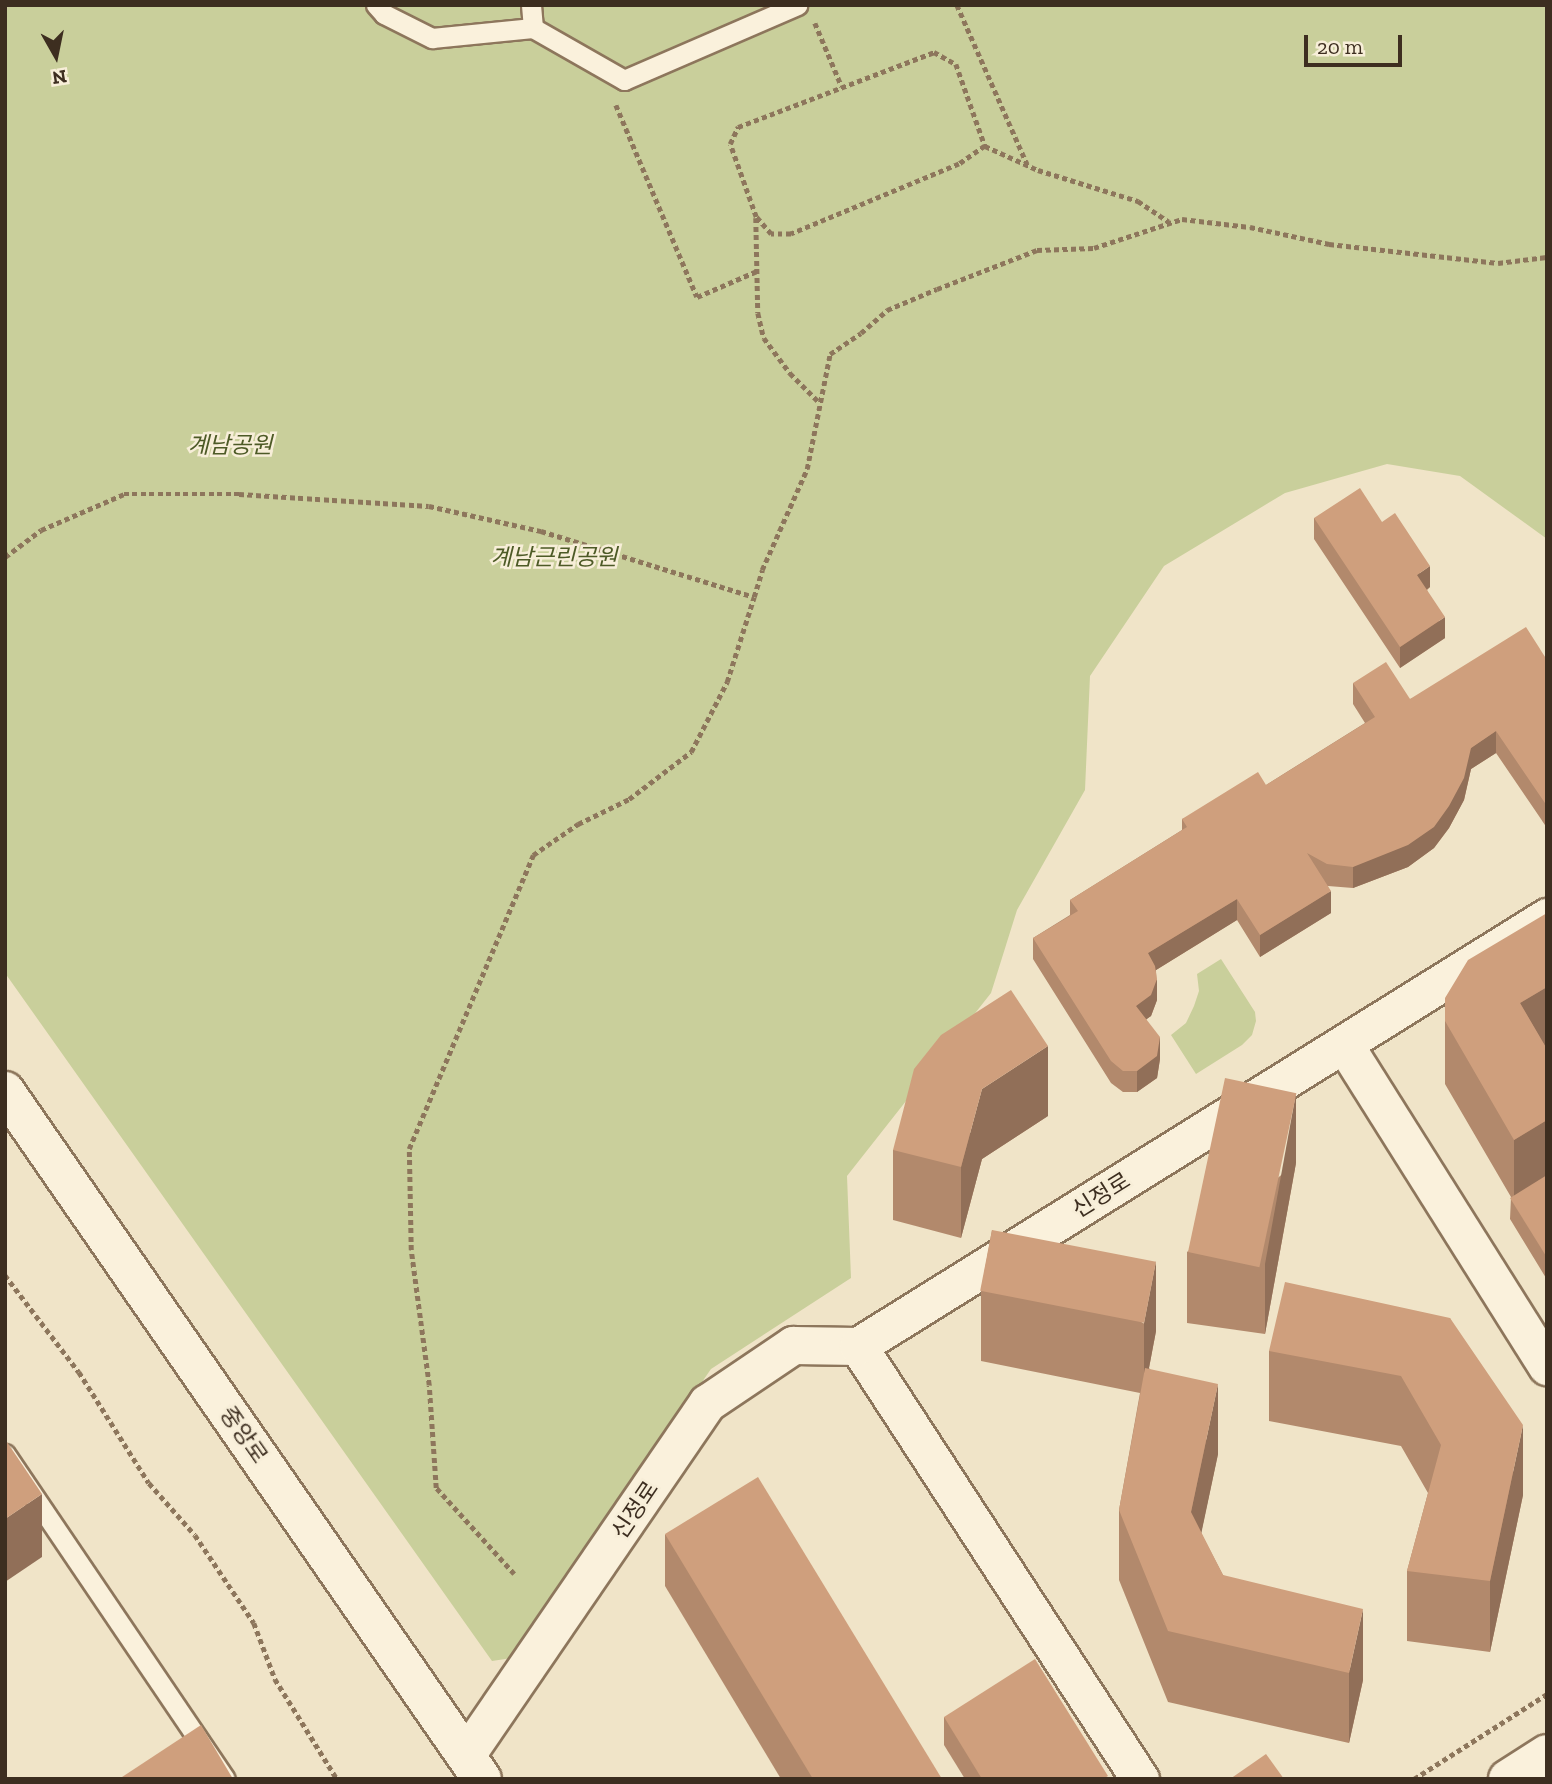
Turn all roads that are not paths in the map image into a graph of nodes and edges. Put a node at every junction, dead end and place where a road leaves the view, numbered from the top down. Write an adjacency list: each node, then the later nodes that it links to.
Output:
1 (376, 5): 4 (lane)
2 (531, 5): 4 (lane)
3 (805, 11): 4 (lane)
4 (533, 27)
5 (1547, 917): 6 (street, 신정로)
6 (1344, 1044): 8 (street, 신정로); 9 (street)
7 (5, 1091): 12 (main road, 중앙로)
8 (858, 1346): 12 (street, 신정로); 14 (street)
9 (1547, 1366)
10 (5, 1454): 13 (lane)
11 (1547, 1754): 15 (main road)
12 (474, 1767)
13 (225, 1779)
14 (1140, 1779)
15 (1508, 1779)

